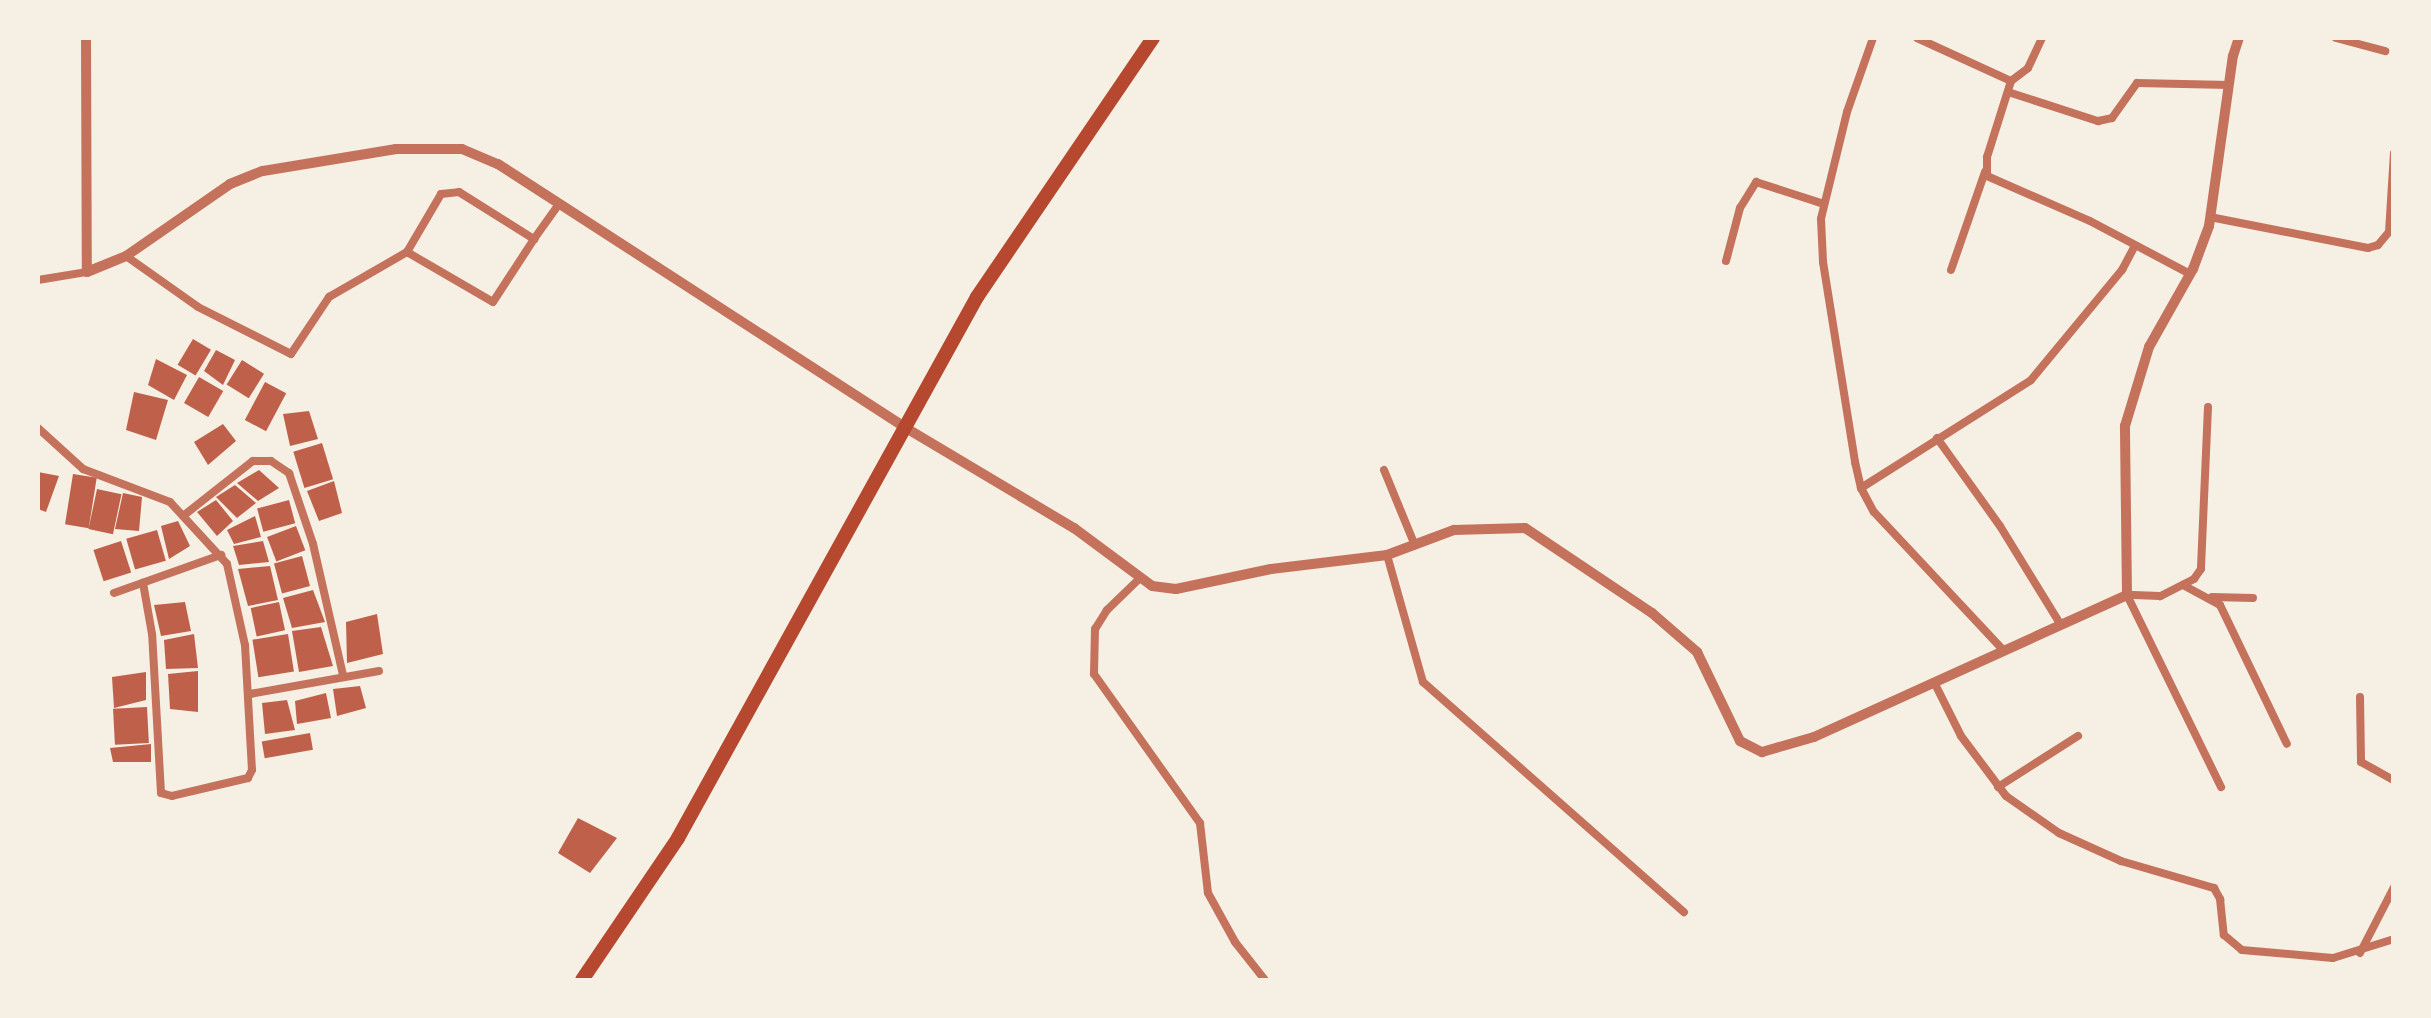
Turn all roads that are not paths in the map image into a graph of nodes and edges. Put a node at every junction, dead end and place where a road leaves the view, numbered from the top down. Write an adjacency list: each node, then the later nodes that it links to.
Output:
1 (88, 38): 23 (street)
2 (1153, 38): 28 (highway)
3 (1873, 38): 15 (street)
4 (1917, 38): 9 (street)
5 (2042, 38): 9 (street)
6 (2240, 38): 10 (street)
7 (2336, 38): 8 (street)
8 (2385, 51)
9 (2008, 81): 11 (street)
10 (2229, 85): 11 (street); 16 (street)
11 (2008, 92): 13 (street)
12 (2394, 153): 16 (street)
13 (1985, 172): 18 (street); 22 (street)
14 (559, 204): 17 (street); 20 (street); 28 (street)
15 (1824, 204): 21 (street); 31 (street)
16 (2210, 217): 24 (street)
17 (534, 239): 19 (street); 19 (street)
18 (2134, 246): 24 (street); 29 (street)
19 (407, 252): 20 (street)
20 (126, 256): 23 (street)
21 (1726, 261)
22 (1951, 270)
23 (87, 272): 25 (street)
24 (2190, 274): 40 (street)
25 (38, 280)
26 (2208, 407): 38 (street)
27 (38, 428): 32 (street)
28 (906, 428): 36 (street); 59 (highway)
29 (1936, 438): 31 (street); 43 (street)
30 (1384, 470): 33 (street)
31 (1861, 488): 44 (street)
32 (183, 516): 34 (street); 46 (street)
33 (1414, 543): 35 (street); 47 (street)
34 (220, 555): 37 (street); 48 (street)
35 (1387, 555): 36 (street); 56 (street)
36 (1139, 579): 60 (street)
37 (144, 583): 39 (street); 48 (street)
38 (2184, 585): 40 (street); 41 (street)
39 (114, 593)
40 (2128, 595): 43 (street); 54 (street)
41 (2212, 597): 42 (street); 51 (street)
42 (2253, 598)
43 (2061, 626): 44 (street)
44 (2002, 649): 47 (street)
45 (379, 671): 46 (street)
46 (343, 675): 48 (street)
47 (1934, 682): 53 (street)
48 (250, 694)
49 (2360, 697): 52 (street)
50 (2078, 736): 53 (street)
51 (2287, 744)
52 (2394, 780)
53 (1998, 787): 58 (street)
54 (2221, 787)
55 (2394, 887): 58 (street)
56 (1684, 912)
57 (2394, 939): 58 (street)
58 (2360, 952)
59 (582, 980)
60 (1265, 980)

